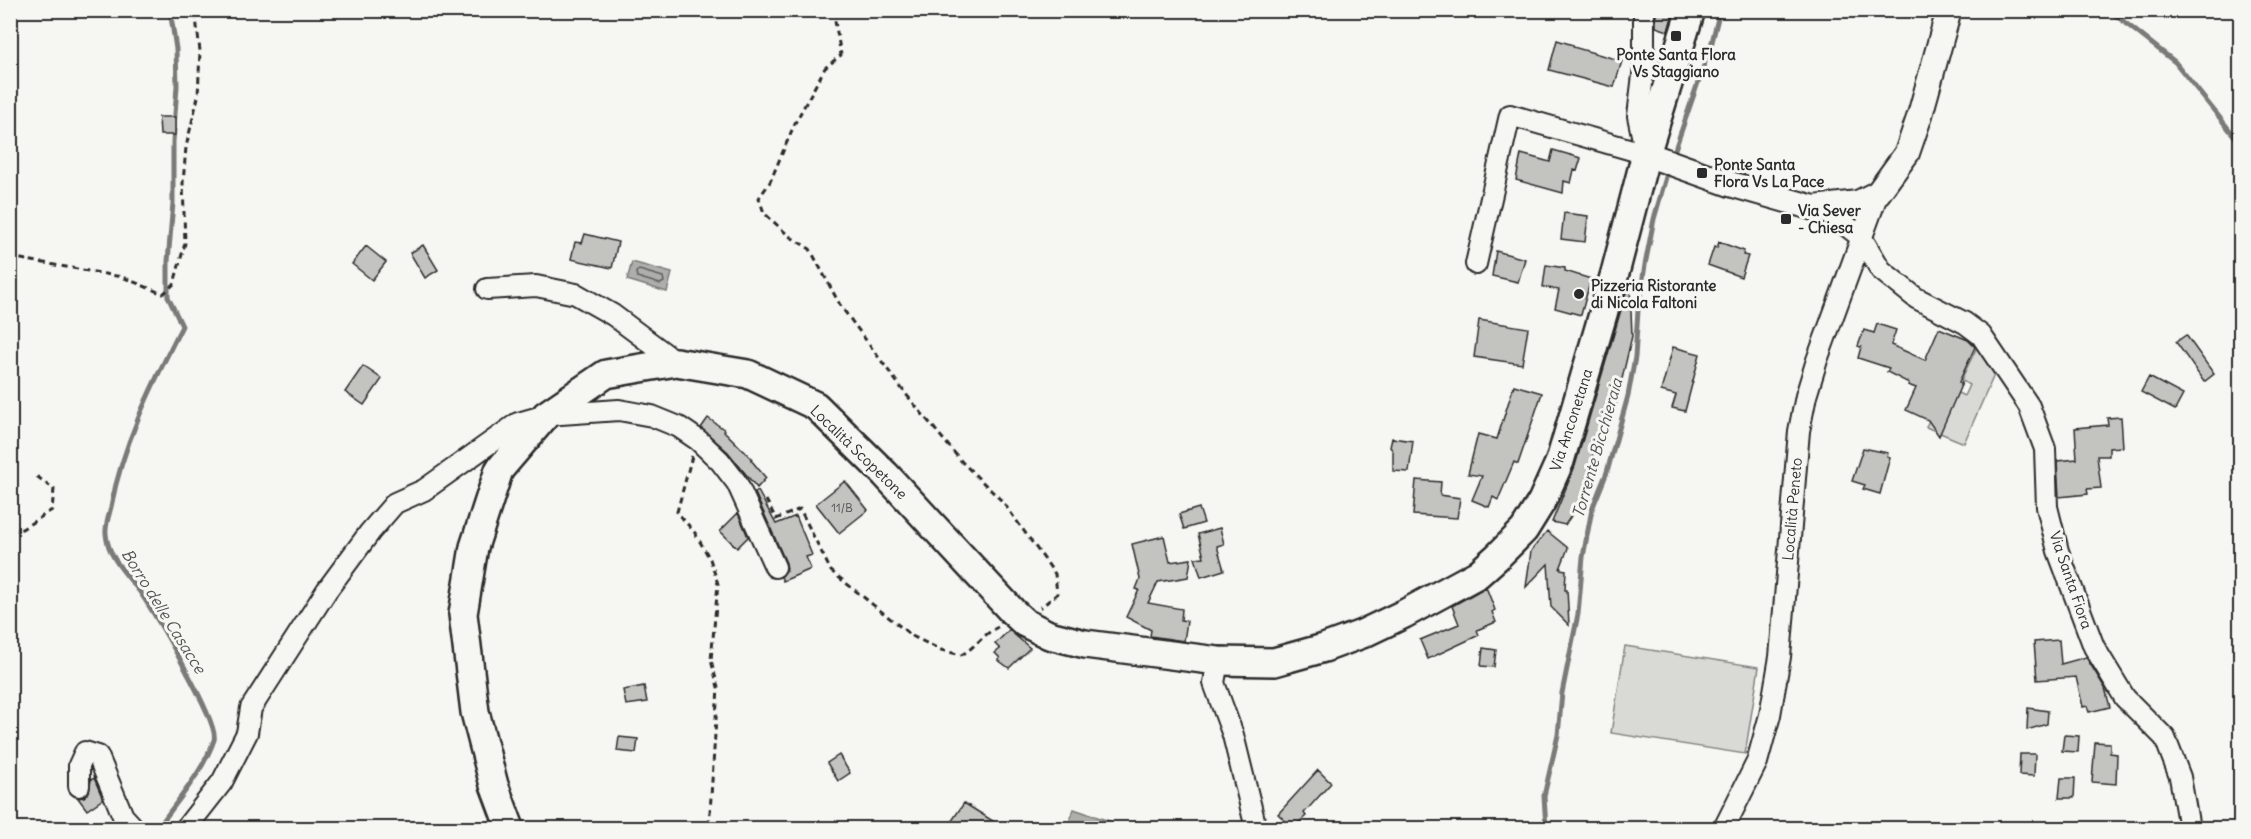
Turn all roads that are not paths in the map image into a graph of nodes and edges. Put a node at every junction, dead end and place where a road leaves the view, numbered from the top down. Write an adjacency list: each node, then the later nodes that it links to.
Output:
1 (1644, 10): 4 (street)
2 (1691, 10): 4 (main road, Via Anconetana)
3 (1949, 10): 5 (street)
4 (1662, 160): 6 (street); 8 (street); 13 (main road, Via Anconetana)
5 (1878, 193): 6 (street); 7 (street, Località Peneto)
6 (1814, 208): 7 (street)
7 (1861, 237): 19 (street, Località Peneto); 20 (street, Via Santa Fiora)
8 (1476, 264)
9 (487, 289): 10 (street)
10 (676, 362): 11 (main road, Località Scopetone); 13 (main road, Località Scopetone)
11 (546, 415): 12 (street); 16 (street); 17 (main road, Località Scopetone)
12 (775, 567)
13 (1218, 662): 18 (street)
14 (78, 786): 15 (street)
15 (134, 828)
16 (186, 828)
17 (510, 828)
18 (1256, 828)
19 (1724, 828)
20 (2189, 828)

